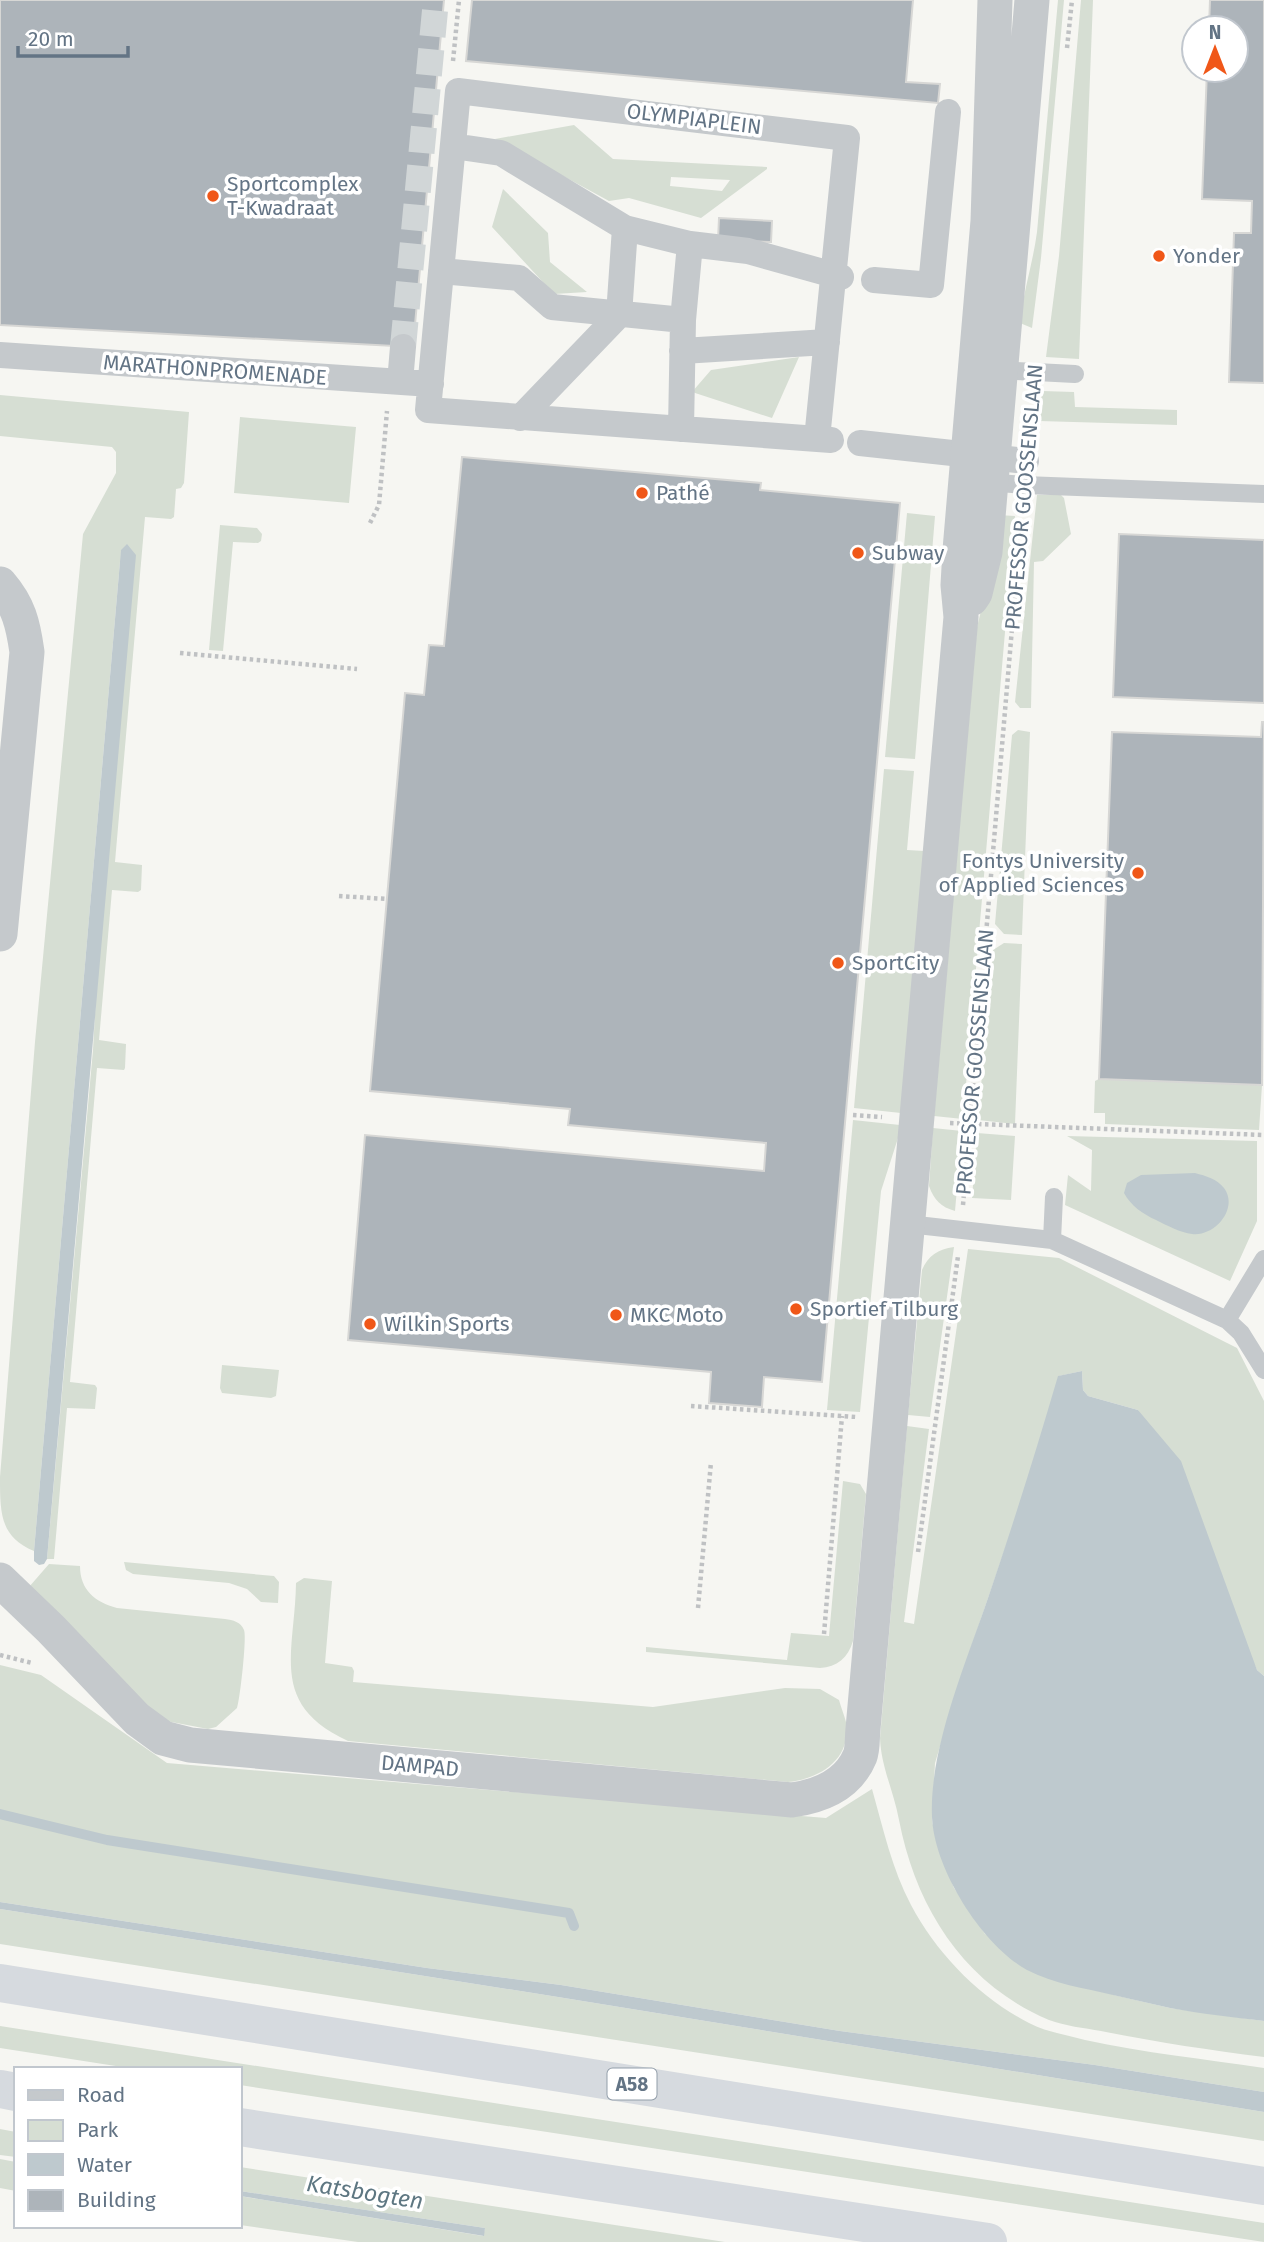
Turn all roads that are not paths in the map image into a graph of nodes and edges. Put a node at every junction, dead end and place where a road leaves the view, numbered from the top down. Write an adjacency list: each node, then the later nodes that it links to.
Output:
1 (995, 0): 16 (street, PROFESSOR GOOSSENSLAAN)
2 (1032, 0): 16 (street, PROFESSOR GOOSSENSLAAN)
3 (948, 112): 9 (street)
4 (453, 146): 5 (street); 7 (street, OLYMPIAPLEIN); 8 (street, OLYMPIAPLEIN)
5 (625, 228): 6 (street); 10 (street)
6 (690, 244): 8 (street); 11 (street)
7 (441, 271): 10 (street); 19 (street, OLYMPIAPLEIN)
8 (837, 277): 12 (street, OLYMPIAPLEIN)
9 (874, 280)
10 (619, 315): 11 (street); 20 (street)
11 (683, 320): 14 (street)
12 (827, 342): 14 (street); 21 (street, OLYMPIAPLEIN)
13 (403, 347): 18 (street)
14 (682, 351): 21 (street)
15 (0, 355): 18 (street, MARATHONPROMENADE)
16 (988, 369): 17 (lane); 23 (street, PROFESSOR GOOSSENSLAAN)
17 (1076, 374)
18 (400, 382): 19 (street, MARATHONPROMENADE)
19 (430, 384): 20 (street, OLYMPIAPLEIN)
20 (520, 418): 21 (street, OLYMPIAPLEIN)
21 (681, 429)
22 (860, 443): 23 (street)
23 (989, 467): 24 (lane); 28 (street, PROFESSOR GOOSSENSLAAN)
24 (1264, 494)
25 (0, 584): 26 (street)
26 (0, 934)
27 (1054, 1197): 29 (lane)
28 (908, 1224): 29 (lane); 34 (street, PROFESSOR GOOSSENSLAAN)
29 (1052, 1240): 31 (lane)
30 (1264, 1259): 31 (lane)
31 (1227, 1320): 32 (lane)
32 (1264, 1370)
33 (0, 1580): 34 (street, DAMPAD)
34 (863, 1728)
35 (0, 1983): 37 (highway, A58)
36 (242, 2127): 38 (highway)
37 (1264, 2186)
38 (988, 2242)

